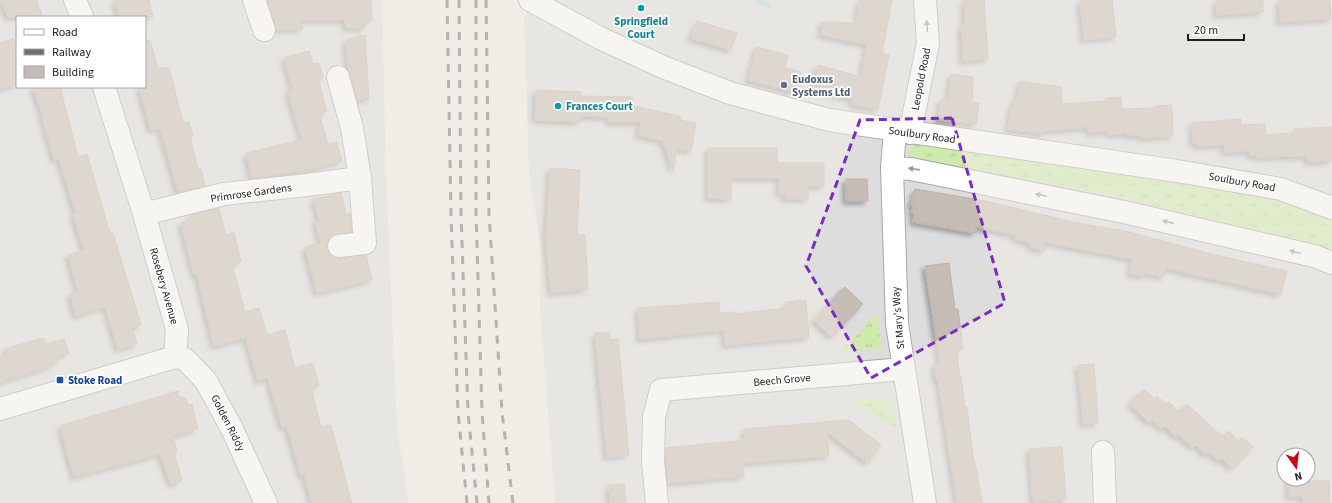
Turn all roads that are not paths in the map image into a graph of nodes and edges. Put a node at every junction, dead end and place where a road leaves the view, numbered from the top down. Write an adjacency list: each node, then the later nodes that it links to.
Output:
1 (76, 0): 5 (street)
2 (254, 0): 6 (street)
3 (530, 0): 9 (street, Soulbury Road)
4 (925, 0): 9 (street, Leopold Road, one-way to 4)
5 (82, 16)
6 (264, 30)
7 (338, 78): 11 (street)
8 (104, 88): 13 (street, Rosebery Avenue)
9 (902, 132): 10 (street, St Mary's Way); 12 (street, Soulbury Road)
10 (892, 168): 15 (street, one-way to 10); 17 (street, St Mary's Way)
11 (360, 178): 13 (street, Primrose Gardens); 14 (street)
12 (1332, 208)
13 (144, 214): 16 (street, Rosebery Avenue)
14 (339, 246)
15 (1332, 263)
16 (175, 357): 18 (street); 20 (street, Golden Riddy)
17 (903, 370): 21 (street, Beech Grove); 22 (street, St Mary's Way)
18 (0, 409)
19 (1103, 452): 23 (street)
20 (266, 503)
21 (657, 503)
22 (925, 503)
23 (1105, 503)

